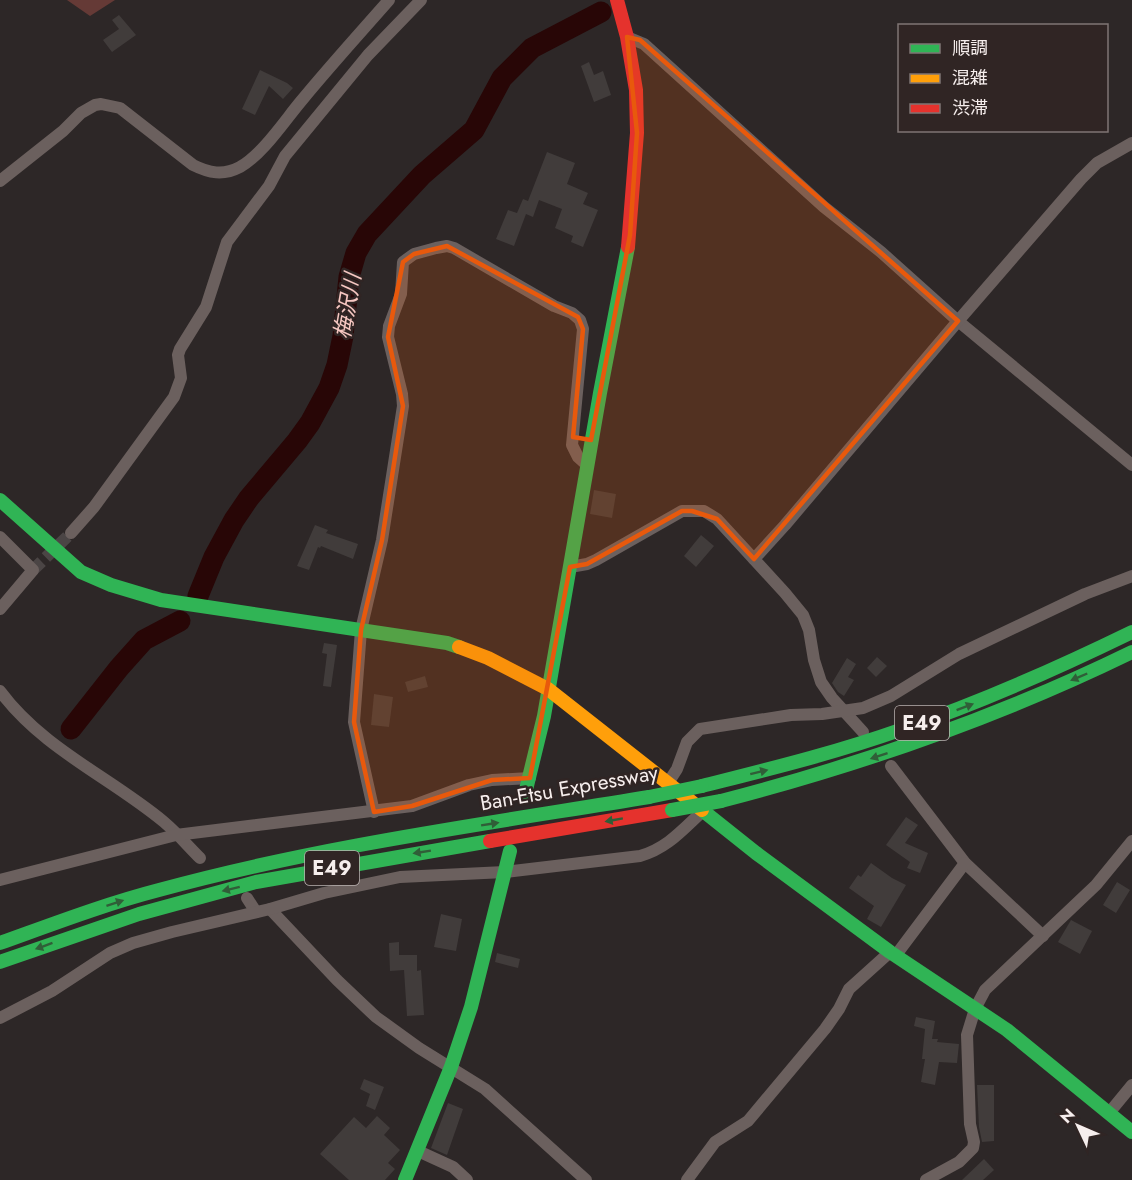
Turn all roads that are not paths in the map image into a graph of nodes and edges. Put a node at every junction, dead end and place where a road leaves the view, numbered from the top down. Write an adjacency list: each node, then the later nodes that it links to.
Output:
1 (389, 0): 6 (street)
2 (422, 0): 11 (street)
3 (617, 0): 4 (main road)
4 (627, 37): 7 (street); 8 (main road)
5 (1132, 143): 7 (street)
6 (0, 181)
7 (958, 321): 9 (street); 13 (street)
8 (587, 465): 14 (main road); 17 (street)
9 (1132, 465)
10 (0, 501): 17 (main road)
11 (71, 533)
12 (0, 537): 16 (street)
13 (754, 559): 14 (street); 22 (street)
14 (570, 567): 20 (main road)
15 (1132, 576): 22 (street)
16 (0, 609)
17 (361, 630): 20 (main road); 29 (street)
18 (1132, 632): 41 (main road, Ban-Etsu Expressway / E49, one-way to 18, bridge)
19 (1132, 652): 43 (main road, Ban-Etsu Expressway / E49, one-way to 43, bridge)
20 (548, 689): 25 (main road); 26 (main road)
21 (0, 691): 30 (street)
22 (846, 711): 23 (street); 26 (street)
23 (863, 732)
24 (891, 766): 34 (street)
25 (530, 778): 27 (main road); 29 (street)
26 (668, 783): 28 (main road)
27 (524, 798)
28 (704, 810): 35 (street); 42 (main road)
29 (374, 812): 30 (street)
30 (176, 835): 33 (street); 36 (street)
31 (1132, 841): 40 (street)
32 (510, 851): 35 (main road)
33 (200, 858)
34 (965, 863): 40 (street); 42 (street)
35 (505, 872): 38 (street); 46 (main road)
36 (0, 880)
37 (247, 898): 39 (street)
38 (270, 909): 39 (street); 46 (street)
39 (256, 912): 45 (street)
40 (1043, 936): 44 (street)
41 (0, 943)
42 (893, 954): 44 (main road); 54 (street)
43 (0, 962)
44 (975, 1009): 48 (main road); 55 (street)
45 (0, 1018)
46 (451, 1067): 50 (main road); 53 (street)
47 (1132, 1086): 48 (street)
48 (1109, 1113): 49 (main road)
49 (1132, 1132)
50 (418, 1151): 51 (main road); 52 (street)
51 (405, 1180)
52 (467, 1180)
53 (586, 1180)
54 (687, 1180)
55 (926, 1180)

